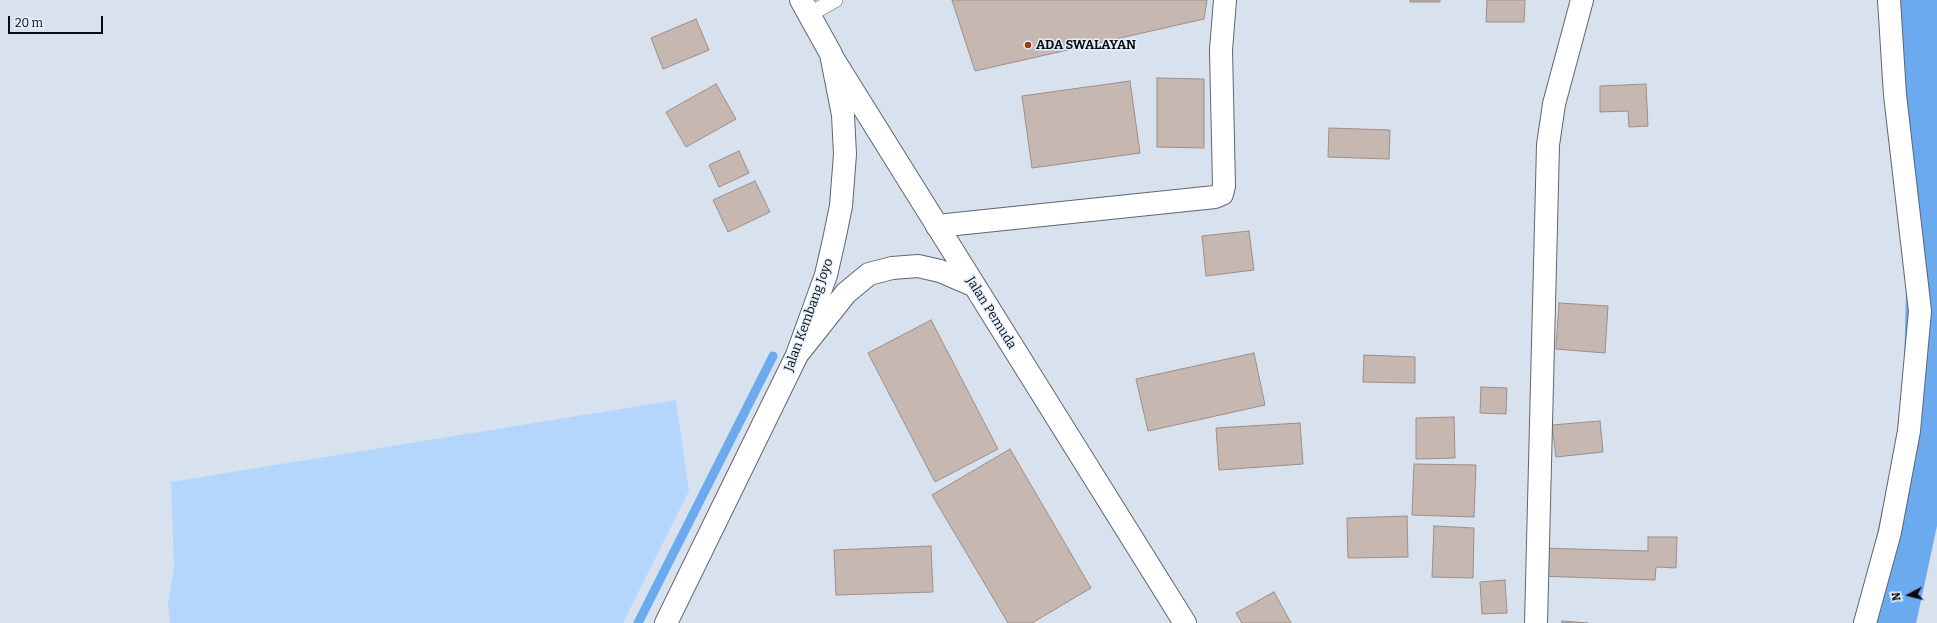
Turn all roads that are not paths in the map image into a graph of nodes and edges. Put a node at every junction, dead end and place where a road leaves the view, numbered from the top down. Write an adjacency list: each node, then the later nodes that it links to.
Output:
1 (835, 0): 5 (lane)
2 (1225, 0): 7 (street)
3 (1582, 0): 12 (street)
4 (1889, 0): 13 (street)
5 (806, 7): 6 (street, Jalan Pemuda)
6 (830, 54): 7 (street, Jalan Pemuda); 9 (street, Jalan Kembang Joyo)
7 (937, 226): 8 (street, Jalan Pemuda)
8 (975, 286): 9 (street); 11 (street, Jalan Pemuda)
9 (797, 355): 10 (street, Jalan Kembang Joyo)
10 (666, 623)
11 (1186, 623)
12 (1536, 623)
13 (1865, 623)

